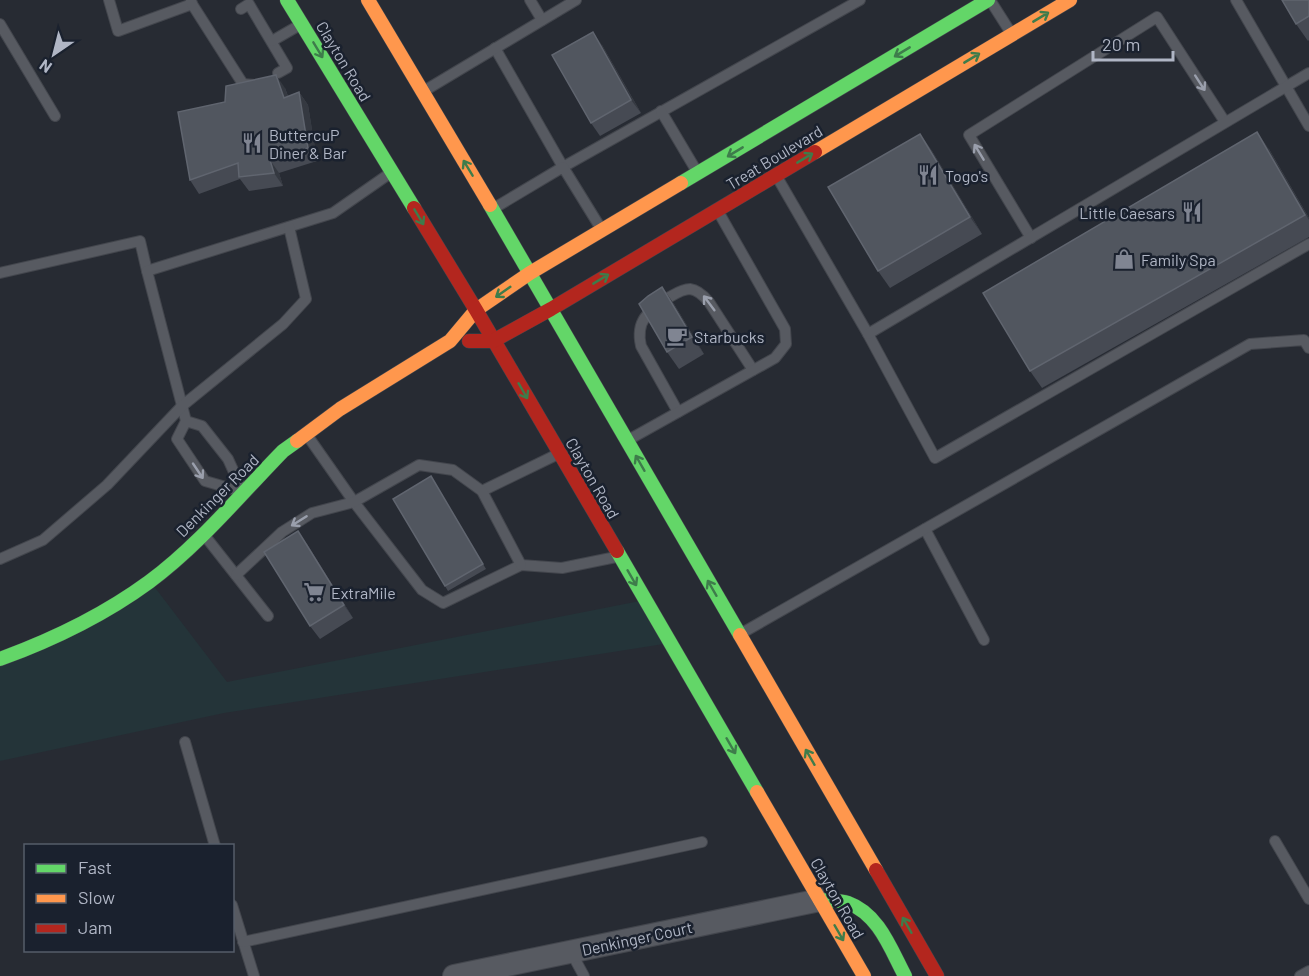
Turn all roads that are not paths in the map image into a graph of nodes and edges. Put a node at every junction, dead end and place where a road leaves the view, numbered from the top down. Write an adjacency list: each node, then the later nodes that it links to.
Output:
1 (109, 0): 10 (lane)
2 (287, 0): 14 (main road, Clayton Road)
3 (368, 0): 26 (main road)
4 (530, 0): 12 (lane)
5 (576, 0): 12 (lane)
6 (860, 0): 27 (lane)
7 (989, 0): 17 (lane); 33 (main road, Treat Boulevard, one-way to 33)
8 (1070, 0): 17 (main road, Treat Boulevard, one-way to 8)
9 (1236, 0): 25 (lane)
10 (192, 2): 16 (lane)
11 (241, 9): 19 (lane)
12 (542, 20): 20 (lane)
13 (219, 22): 16 (lane)
14 (301, 23): 19 (lane); 32 (main road, Clayton Road, one-way to 32)
15 (0, 24): 28 (lane)
16 (208, 29): 21 (lane)
17 (1012, 34): 34 (main road, Treat Boulevard, one-way to 17)
18 (232, 46): 21 (lane)
19 (273, 48): 22 (lane)
20 (495, 48): 26 (lane); 31 (lane)
21 (222, 52): 24 (lane)
22 (278, 73)
23 (1309, 73): 25 (lane)
24 (256, 85)
25 (1286, 86): 29 (lane); 30 (lane)
26 (423, 92): 35 (main road, one-way to 26)
27 (661, 111): 31 (lane); 33 (lane)
28 (55, 116)
29 (1225, 122): 39 (lane); 39 (lane, one-way to 29)
30 (1309, 126)
31 (563, 166): 35 (lane); 38 (lane)
32 (392, 172): 37 (lane); 45 (main road, Clayton Road, one-way to 45)
33 (698, 174): 38 (main road, Treat Boulevard)
34 (776, 175): 36 (main road, Treat Boulevard); 46 (lane)
35 (493, 210): 43 (main road)
36 (717, 210): 44 (main road, Treat Boulevard, one-way to 36); 50 (lane)
37 (289, 227): 41 (lane); 51 (lane)
38 (602, 230): 43 (main road, Treat Boulevard)
39 (1031, 238): 46 (lane)
40 (1309, 244): 46 (lane)
41 (147, 271): 42 (lane); 51 (lane)
42 (0, 273)
43 (530, 273): 44 (main road); 45 (main road, Treat Boulevard, one-way to 45)
44 (551, 309): 48 (main road, Treat Boulevard); 55 (main road)
45 (476, 310): 47 (main road, Denkinger Road); 48 (main road, Clayton Road)
46 (868, 334)
47 (450, 341): 48 (main road); 54 (main road, Denkinger Road)
48 (493, 341): 56 (main road, Clayton Road, one-way to 56)
49 (1309, 348): 60 (lane)
50 (753, 370): 52 (lane); 52 (lane, one-way to 52)
51 (182, 406): 53 (lane); 63 (lane)
52 (678, 412): 55 (lane)
53 (186, 421): 58 (lane); 58 (lane, one-way to 58)
54 (307, 434): 58 (main road, Denkinger Road); 59 (lane)
55 (627, 440): 67 (main road, one-way to 55)
56 (559, 453): 57 (lane); 62 (main road, Clayton Road)
57 (482, 491): 59 (lane); 64 (lane)
58 (243, 492): 61 (main road, Denkinger Road)
59 (354, 502): 64 (lane); 65 (lane, one-way to 65)
60 (925, 529): 67 (lane); 68 (lane)
61 (204, 533): 65 (lane); 69 (main road, Denkinger Road)
62 (620, 557): 64 (lane); 75 (main road, Clayton Road, one-way to 75)
63 (0, 559)
64 (521, 565)
65 (236, 575): 66 (lane)
66 (268, 616)
67 (740, 635): 85 (main road, one-way to 67)
68 (984, 640)
69 (0, 659)
70 (184, 742): 73 (lane)
71 (1275, 841): 74 (lane)
72 (702, 842): 77 (lane)
73 (214, 844)
74 (1309, 899)
75 (820, 900): 78 (street, Denkinger Court); 83 (main road, Clayton Road, one-way to 83); 84 (main road)
76 (234, 912): 77 (lane)
77 (243, 942): 80 (lane)
78 (571, 952): 81 (street, Denkinger Court); 82 (lane)
79 (1309, 971): 86 (lane)
80 (254, 976)
81 (454, 976)
82 (584, 976)
83 (864, 976)
84 (905, 976)
85 (937, 976)
86 (1300, 976)

